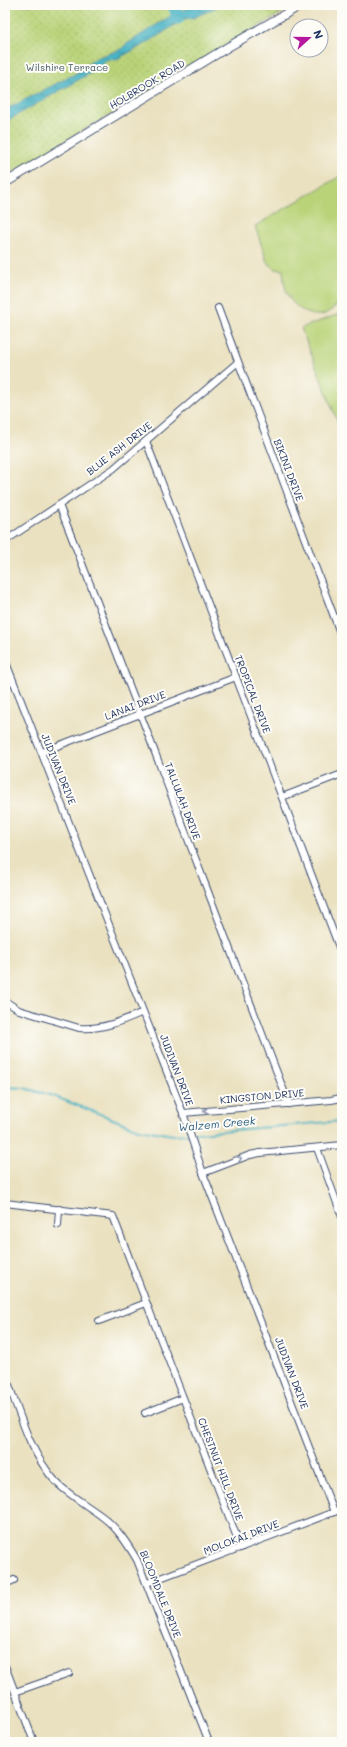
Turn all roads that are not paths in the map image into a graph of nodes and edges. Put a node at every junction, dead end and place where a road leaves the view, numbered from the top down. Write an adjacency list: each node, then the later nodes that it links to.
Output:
1 (301, 5): 2 (street, HOLBROOK ROAD)
2 (5, 183)
3 (218, 308): 4 (street, BIKINI DRIVE)
4 (238, 362): 5 (street, BLUE ASH DRIVE); 8 (street, BIKINI DRIVE)
5 (146, 441): 6 (street, BLUE ASH DRIVE); 10 (street, TROPICAL DRIVE)
6 (59, 505): 7 (street, BLUE ASH DRIVE); 13 (street, TALLULAH DRIVE)
7 (5, 542)
8 (342, 638)
9 (5, 660): 11 (street, JUDIVAN DRIVE)
10 (236, 677): 13 (street, LANAI DRIVE); 16 (street, TROPICAL DRIVE)
11 (13, 681): 12 (street); 14 (street, JUDIVAN DRIVE)
12 (5, 684)
13 (140, 714): 14 (street, LANAI DRIVE); 21 (street, TALLULAH DRIVE)
14 (42, 752): 19 (street, JUDIVAN DRIVE)
15 (342, 774): 16 (street)
16 (282, 797): 17 (street, TROPICAL DRIVE)
17 (342, 955)
18 (5, 1001): 19 (street)
19 (144, 1012): 22 (street, JUDIVAN DRIVE)
20 (342, 1098): 21 (street, KINGSTON DRIVE)
21 (289, 1104): 22 (street, KINGSTON DRIVE, one-way to 22)
22 (183, 1113): 25 (street, JUDIVAN DRIVE)
23 (342, 1145): 24 (street)
24 (317, 1148): 25 (street, one-way to 24); 28 (street)
25 (203, 1173): 36 (street, JUDIVAN DRIVE)
26 (5, 1203): 27 (street)
27 (59, 1209): 29 (street); 30 (street, CHESTNUT HILL DRIVE)
28 (342, 1217)
29 (58, 1225)
30 (146, 1303): 31 (street); 33 (street, CHESTNUT HILL DRIVE)
31 (99, 1321)
32 (5, 1374): 39 (street, BLOOMDALE DRIVE)
33 (183, 1398): 34 (street); 37 (street, CHESTNUT HILL DRIVE)
34 (145, 1413)
35 (342, 1509): 36 (street, MOLOKAI DRIVE)
36 (334, 1512): 37 (street, MOLOKAI DRIVE)
37 (241, 1548): 39 (street, MOLOKAI DRIVE)
38 (14, 1580): 40 (street)
39 (147, 1583): 45 (street, BLOOMDALE DRIVE)
40 (5, 1584)
41 (5, 1666): 43 (street)
42 (69, 1673): 43 (street)
43 (15, 1692): 44 (street)
44 (34, 1742)
45 (209, 1742)

